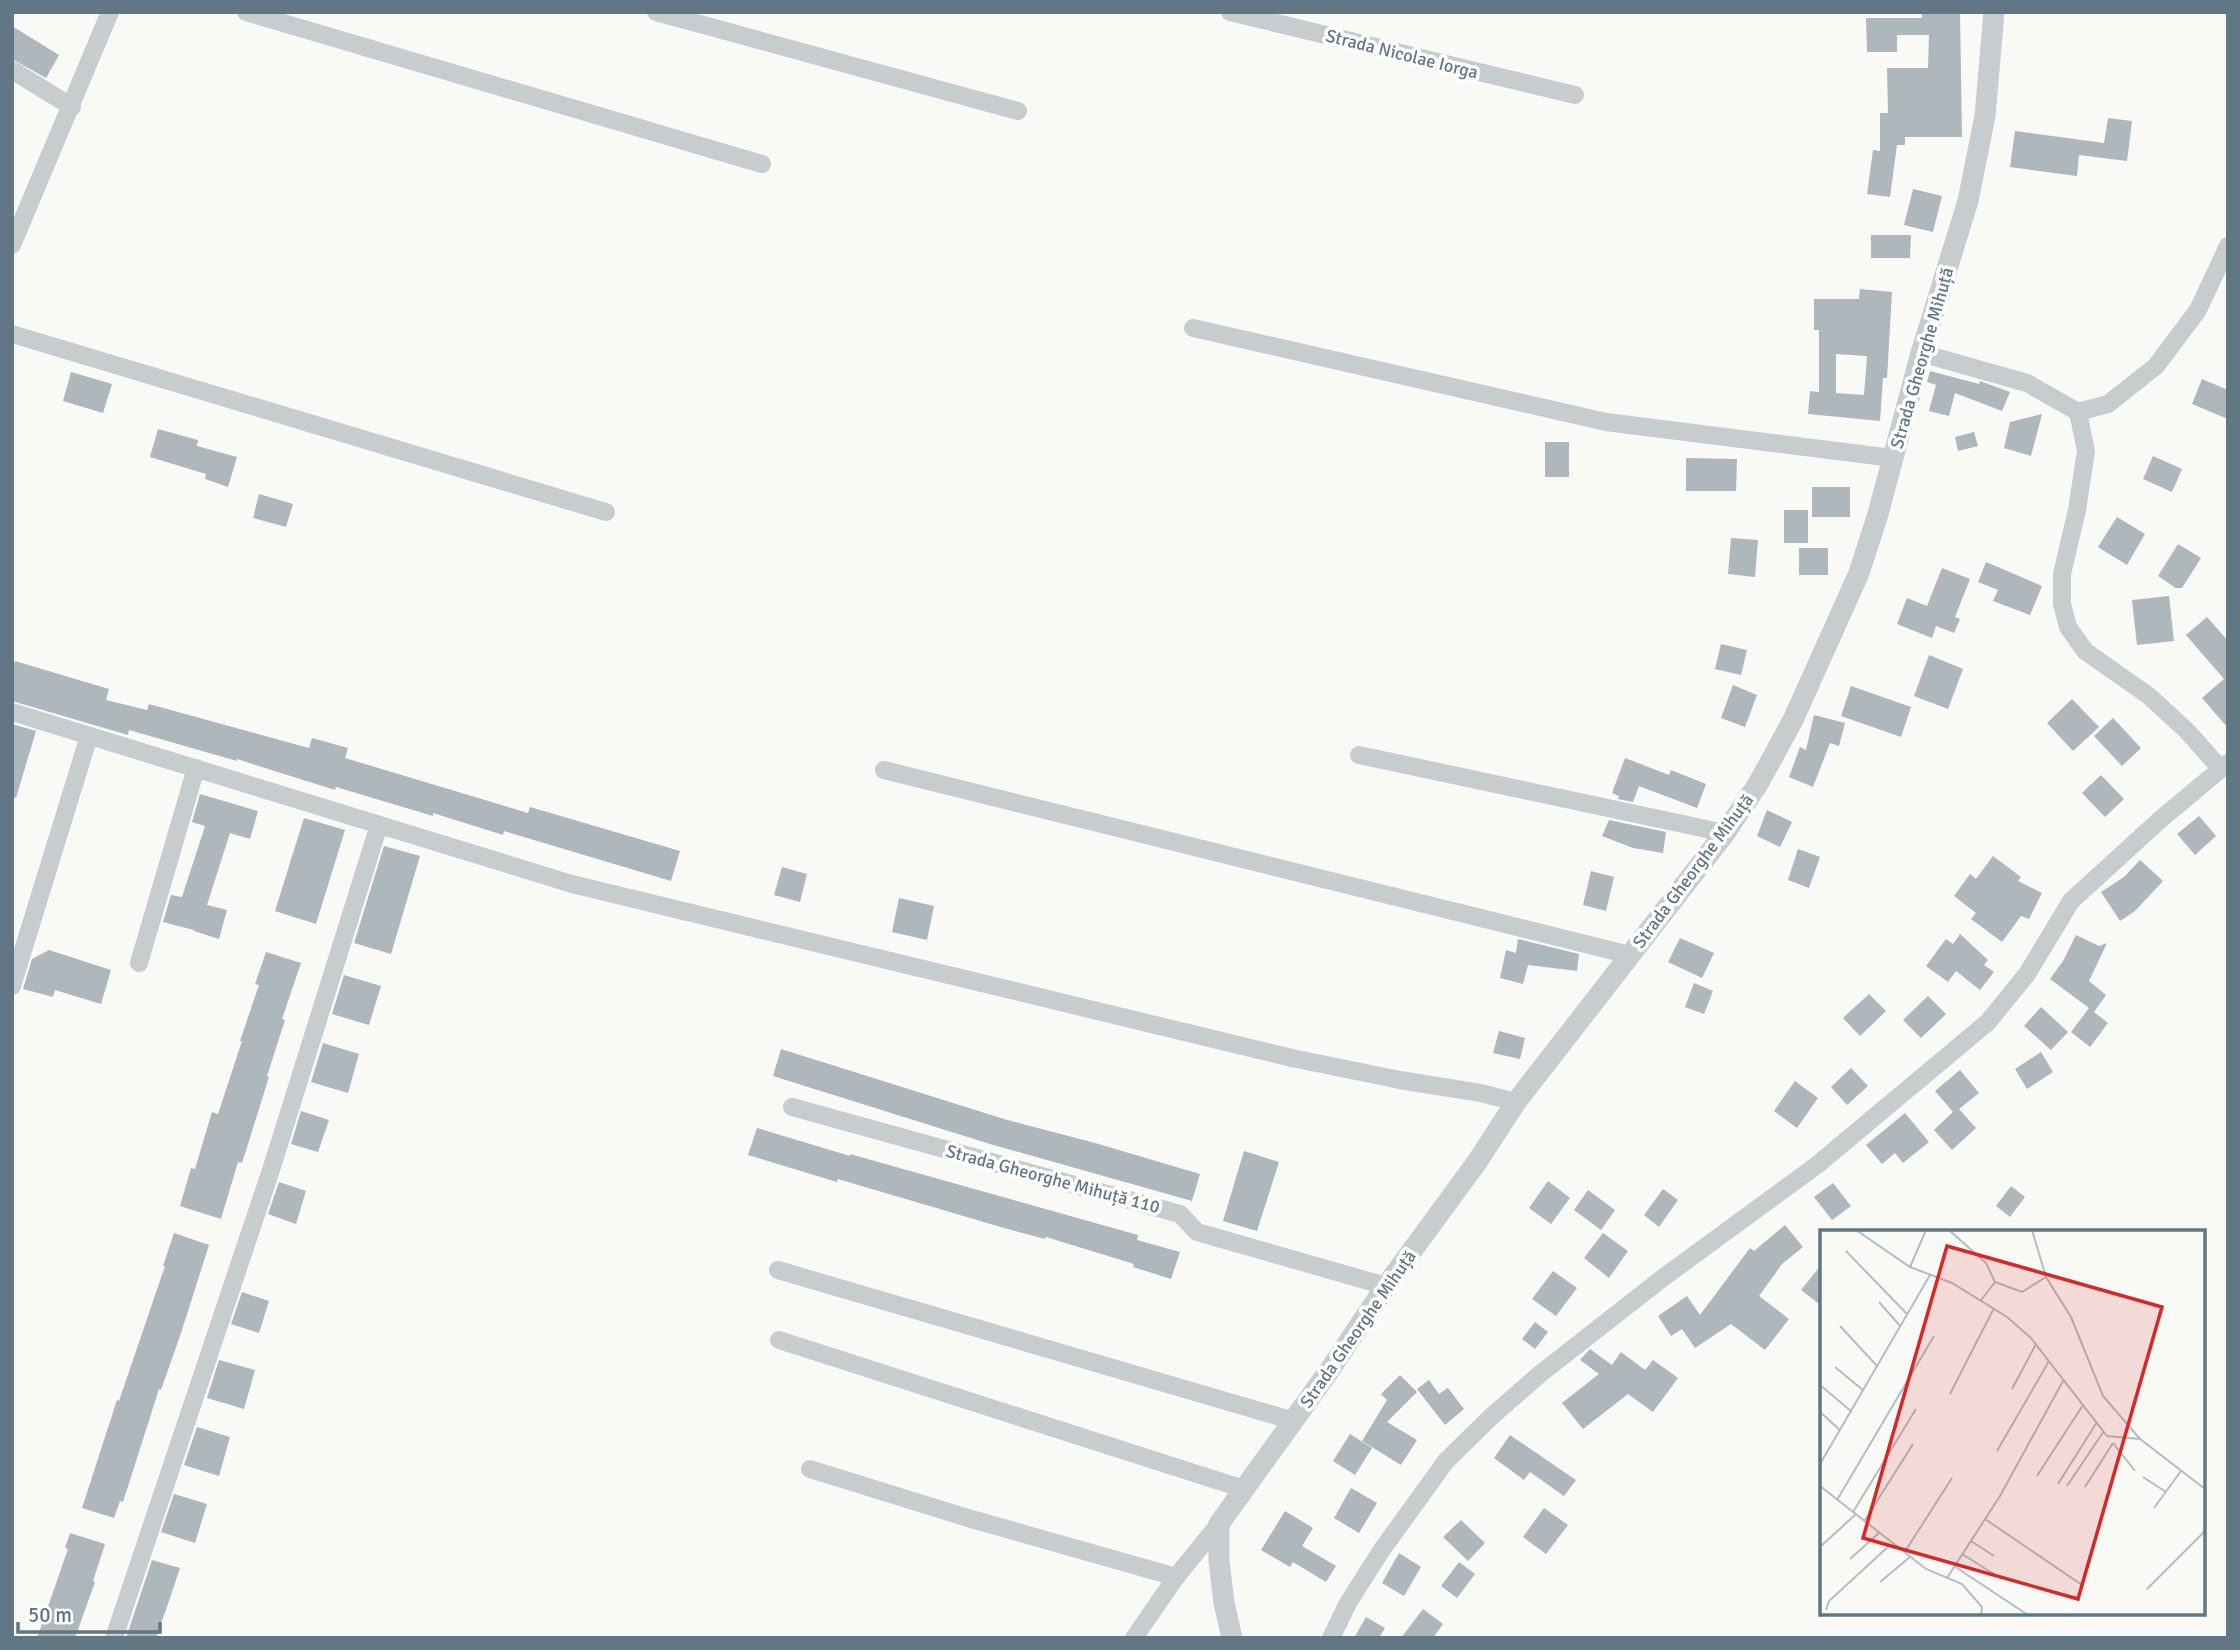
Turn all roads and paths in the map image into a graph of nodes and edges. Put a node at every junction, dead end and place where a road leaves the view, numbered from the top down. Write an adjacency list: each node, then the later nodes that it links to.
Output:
1 (110, 12): 8 (street)
2 (246, 12): 10 (street)
3 (656, 12): 9 (street)
4 (1230, 12): 7 (street, Strada Nicolae Iorga)
5 (1994, 12): 15 (street, Strada Gheorghe Mihuță)
6 (12, 70): 8 (street)
7 (1575, 95)
8 (72, 107): 11 (street)
9 (1018, 111)
10 (762, 164)
11 (12, 245)
12 (2228, 246): 16 (street)
13 (1193, 328): 17 (street)
14 (12, 334): 18 (street)
15 (1921, 353): 16 (street); 17 (street, Strada Gheorghe Mihuță)
16 (2078, 412): 22 (street)
17 (1893, 458): 26 (street, Strada Gheorghe Mihuță)
18 (606, 512)
19 (12, 712): 20 (street)
20 (89, 736): 23 (street); 29 (street)
21 (1359, 755): 26 (street)
22 (2224, 765): 43 (street)
23 (196, 768): 25 (street); 28 (street)
24 (884, 770): 27 (street)
25 (379, 825): 30 (street); 40 (street)
26 (1725, 833): 27 (street, Strada Gheorghe Mihuță)
27 (1630, 955): 30 (street, Strada Gheorghe Mihuță)
28 (139, 962)
29 (12, 986)
30 (1516, 1102): 33 (street, Strada Gheorghe Mihuță)
31 (792, 1107): 33 (street, Strada Gheorghe Mihuță 110)
32 (778, 1270): 35 (street)
33 (1386, 1286): 35 (street, Strada Gheorghe Mihuță)
34 (779, 1340): 37 (street)
35 (1294, 1421): 37 (street, Strada Gheorghe Mihuță)
36 (810, 1469): 39 (street)
37 (1244, 1489): 38 (street, Strada Gheorghe Mihuță)
38 (1219, 1524): 39 (street); 42 (street)
39 (1176, 1577): 41 (street)
40 (114, 1638)
41 (1133, 1638)
42 (1232, 1638)
43 (1331, 1638)

